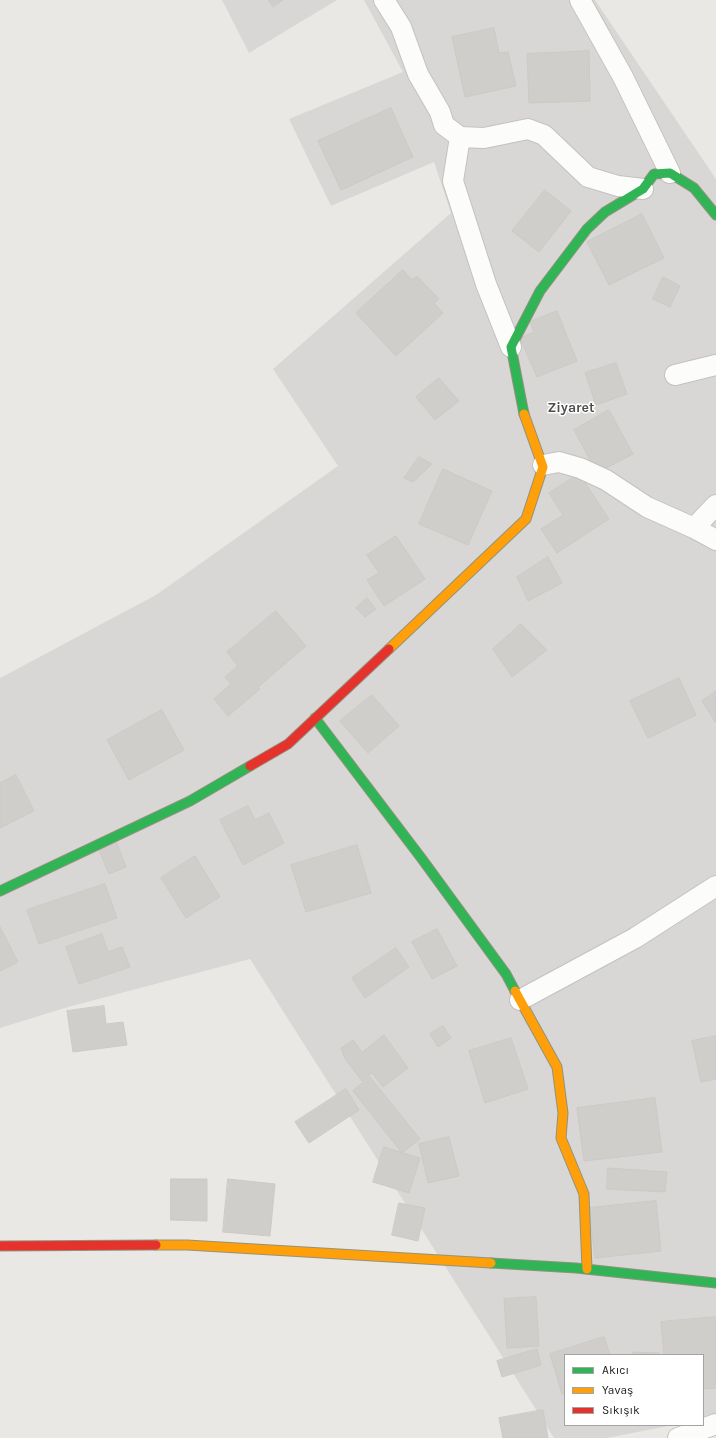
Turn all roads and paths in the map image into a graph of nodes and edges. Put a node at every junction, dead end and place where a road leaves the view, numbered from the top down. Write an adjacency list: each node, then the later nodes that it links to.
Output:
1 (384, 0): 3 (street)
2 (580, 0): 4 (street)
3 (460, 137): 5 (street); 7 (street)
4 (670, 173): 5 (street); 6 (street)
5 (643, 189): 7 (street)
6 (716, 216)
7 (511, 347): 10 (street)
8 (716, 365): 9 (street)
9 (675, 375)
10 (543, 465): 12 (street); 14 (street)
11 (716, 505): 12 (street)
12 (694, 528): 13 (street)
13 (716, 540)
14 (315, 718): 16 (street); 17 (street)
15 (716, 886): 17 (street)
16 (0, 891)
17 (520, 1000): 19 (street)
18 (0, 1246): 19 (street)
19 (587, 1269): 20 (street)
20 (716, 1283)
21 (716, 1424): 22 (street)
22 (678, 1438)

